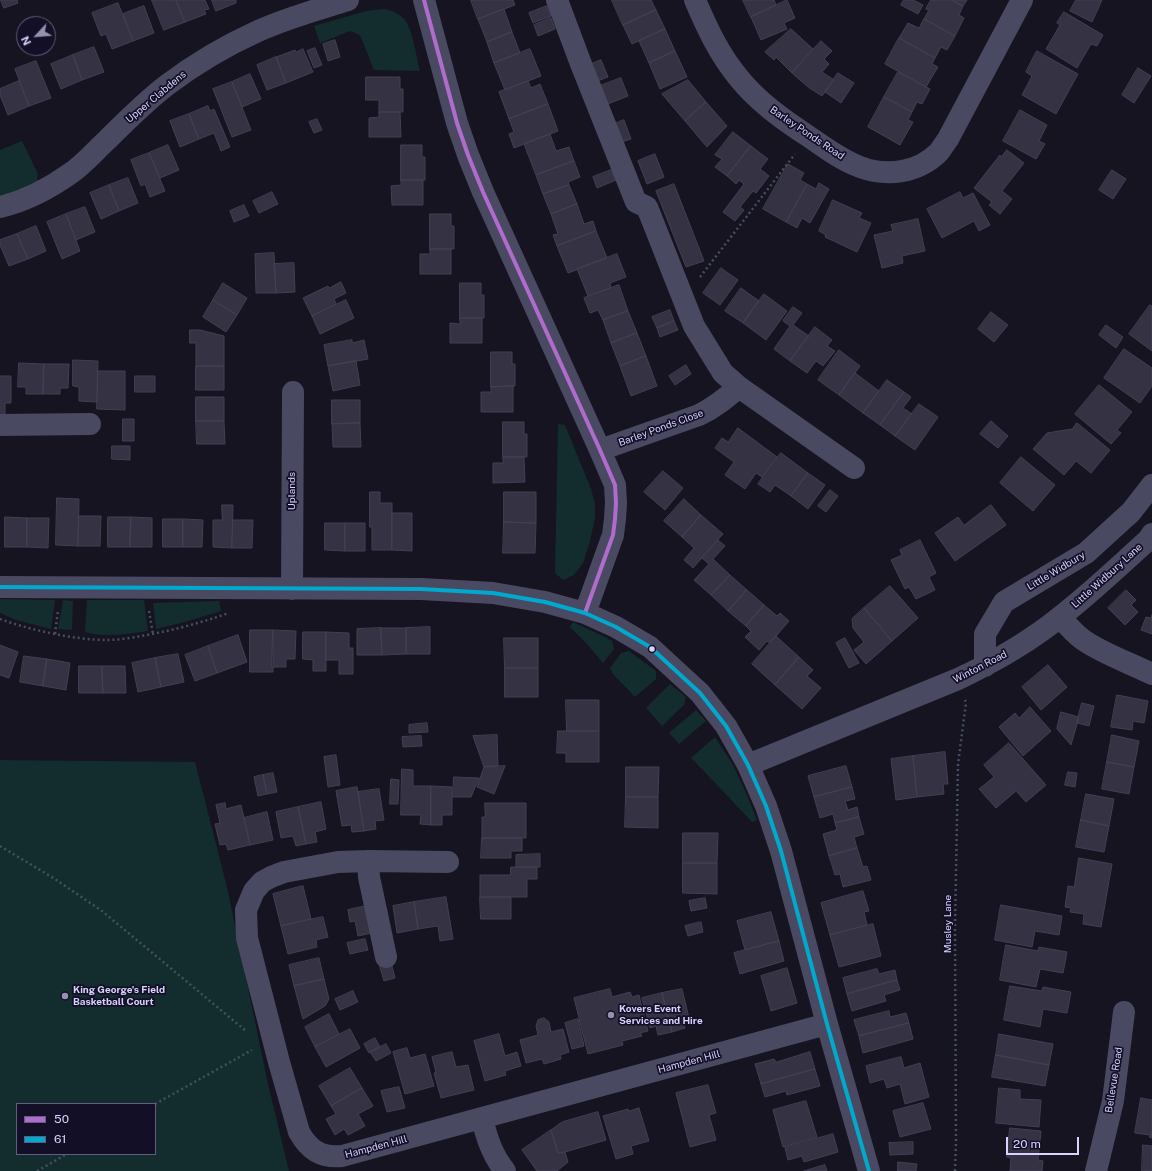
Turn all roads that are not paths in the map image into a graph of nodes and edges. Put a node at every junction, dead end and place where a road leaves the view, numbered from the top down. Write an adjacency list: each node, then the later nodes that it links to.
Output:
1 (348, 0): 6 (street, Upper Clabdens)
2 (424, 0): 11 (street)
3 (558, 0): 7 (street)
4 (696, 0): 5 (street, Barley Ponds Road)
5 (1022, 0)
6 (0, 208)
7 (739, 387): 11 (street, Barley Ponds Close); 12 (street)
8 (293, 392): 16 (street, Uplands)
9 (90, 424): 10 (street)
10 (0, 425)
11 (600, 450): 17 (street)
12 (854, 468)
13 (1152, 484): 19 (street, Little Widbury)
14 (1152, 534): 18 (street, Little Widbury Lane)
15 (0, 587): 16 (street)
16 (292, 589): 17 (street)
17 (586, 613): 21 (street)
18 (1060, 617): 19 (street, Winton Road); 20 (street)
19 (985, 666): 21 (street, Winton Road)
20 (1152, 674)
21 (748, 765): 26 (street)
22 (368, 861): 23 (street, Hampden Hill); 24 (street); 27 (street, Hampden Hill)
23 (448, 862)
24 (386, 957)
25 (1124, 1012): 30 (street, Bellevue Road)
26 (827, 1024): 27 (street, Hampden Hill); 29 (street)
27 (482, 1119): 28 (street)
28 (506, 1171)
29 (869, 1171)
30 (1096, 1171)

